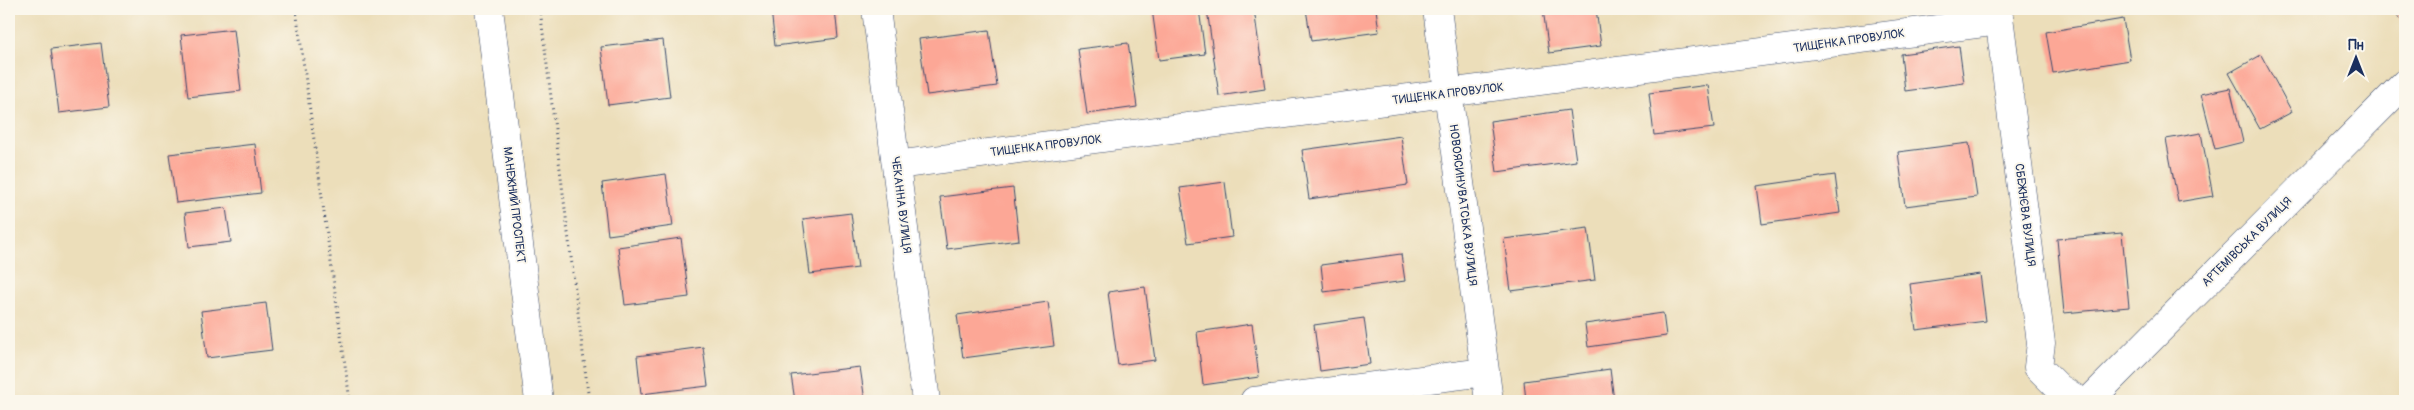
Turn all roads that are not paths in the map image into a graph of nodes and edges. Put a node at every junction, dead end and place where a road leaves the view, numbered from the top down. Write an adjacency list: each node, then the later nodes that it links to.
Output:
1 (489, 9): 9 (street, МАНЕЖНИЙ ПРОСПЕКТ)
2 (876, 9): 7 (street, ЧЕКАННА ВУЛИЦЯ)
3 (1437, 9): 6 (street, НОВОЯСИНУВАТСЬКА ВУЛИЦЯ)
4 (1999, 15): 6 (street, ТИЩЕНКА ПРОВУЛОК); 13 (street, СБЕЖНЄВА ВУЛИЦЯ)
5 (2405, 83): 14 (street, АРТЕМІВСЬКА ВУЛИЦЯ)
6 (1449, 94): 7 (street, ТИЩЕНКА ПРОВУЛОК); 8 (street, НОВОЯСИНУВАТСЬКА ВУЛИЦЯ)
7 (896, 165): 10 (street, ЧЕКАННА ВУЛИЦЯ)
8 (1485, 372): 11 (street); 12 (street, НОВОЯСИНУВАТСЬКА ВУЛИЦЯ)
9 (539, 401)
10 (926, 401)
11 (1254, 401)
12 (1489, 401)
13 (2080, 401)
14 (2089, 401)

